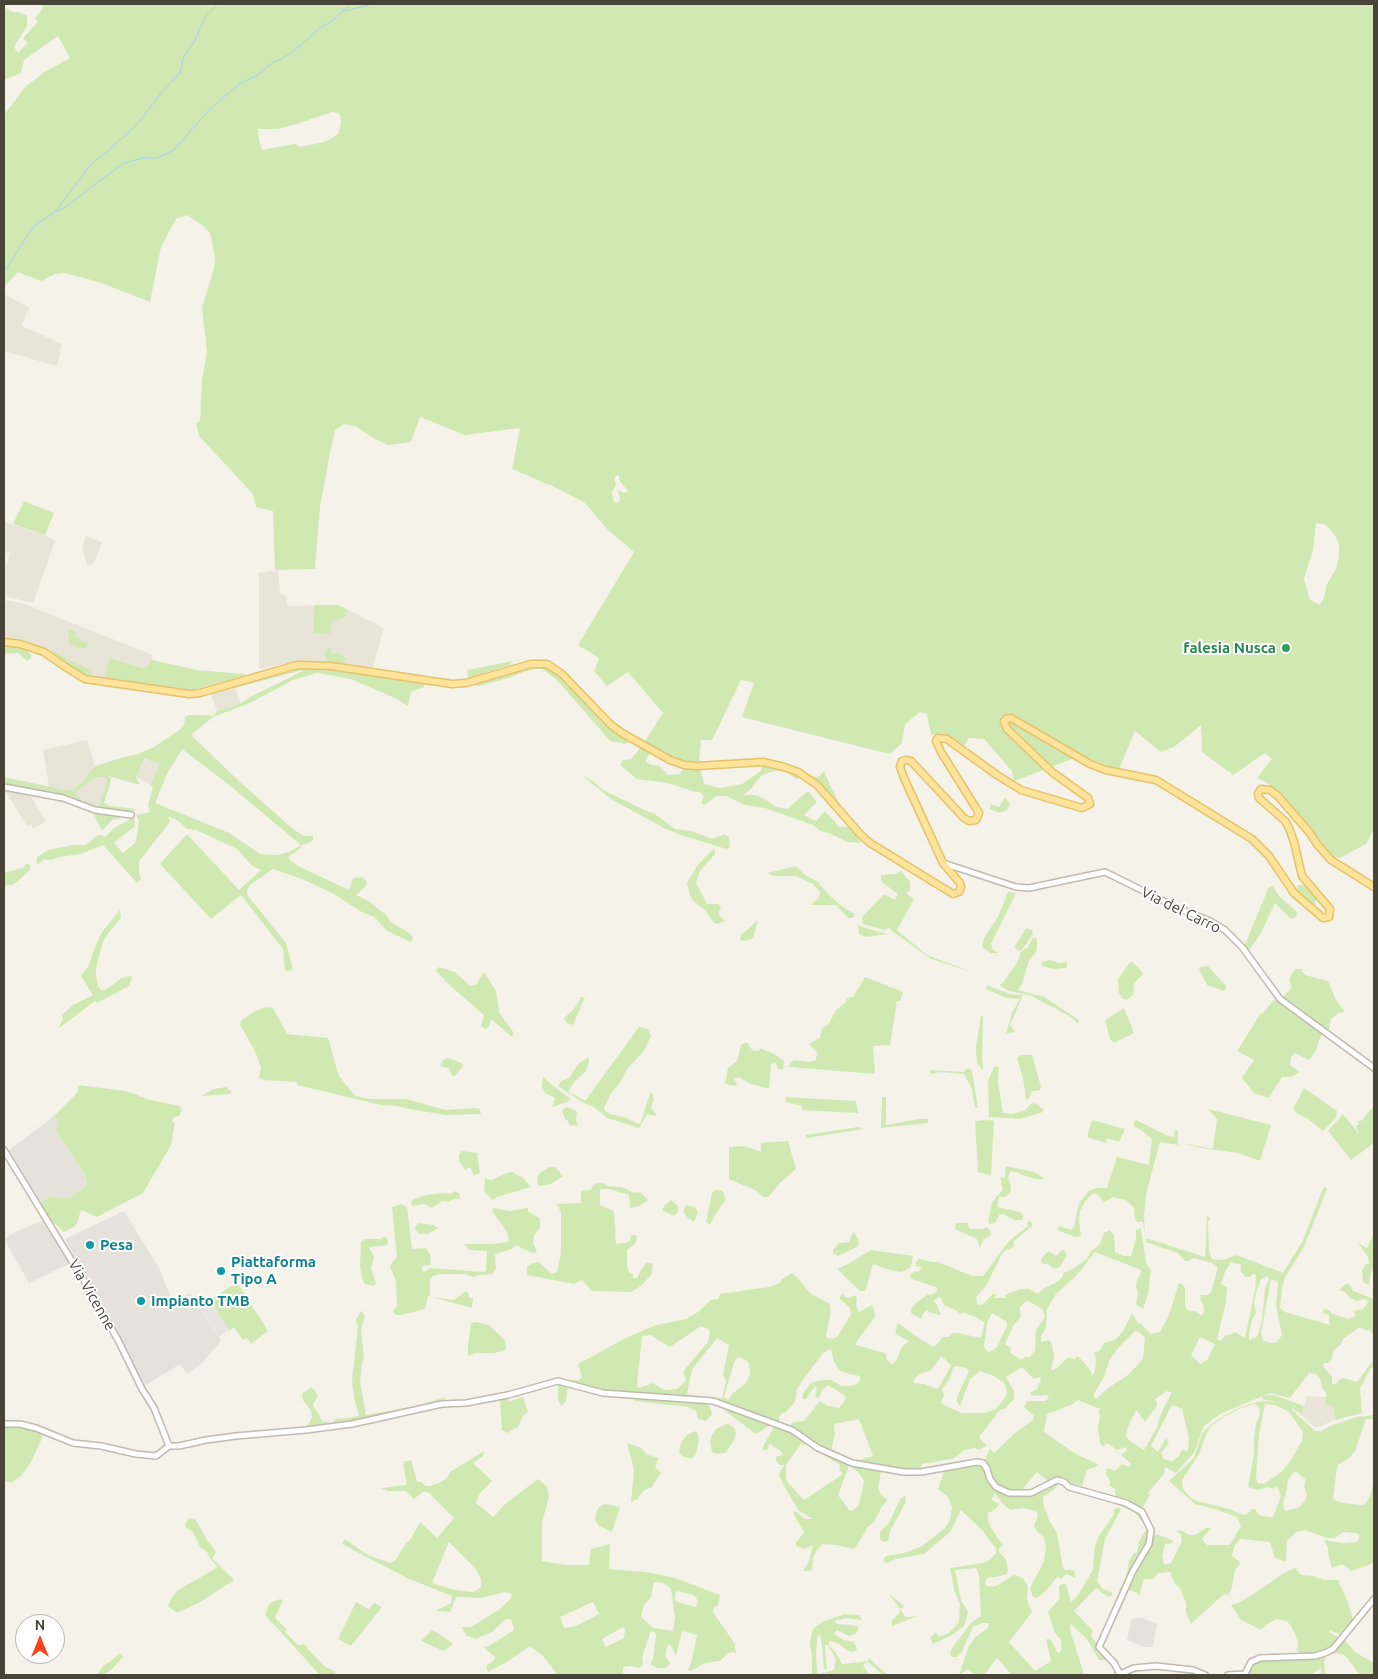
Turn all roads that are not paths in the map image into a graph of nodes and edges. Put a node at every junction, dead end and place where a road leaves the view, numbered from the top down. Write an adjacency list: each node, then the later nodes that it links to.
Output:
1 (4, 642): 4 (main road)
2 (4, 787): 3 (street)
3 (131, 815)
4 (943, 863): 5 (main road); 6 (street, Via del Carro)
5 (1374, 886)
6 (1374, 1068)
7 (4, 1150): 9 (street, Via Vicenne)
8 (4, 1424): 9 (street)
9 (169, 1446): 11 (street)
10 (1374, 1599): 13 (street)
11 (1119, 1674): 12 (street)
12 (1205, 1675)
13 (1228, 1675)

